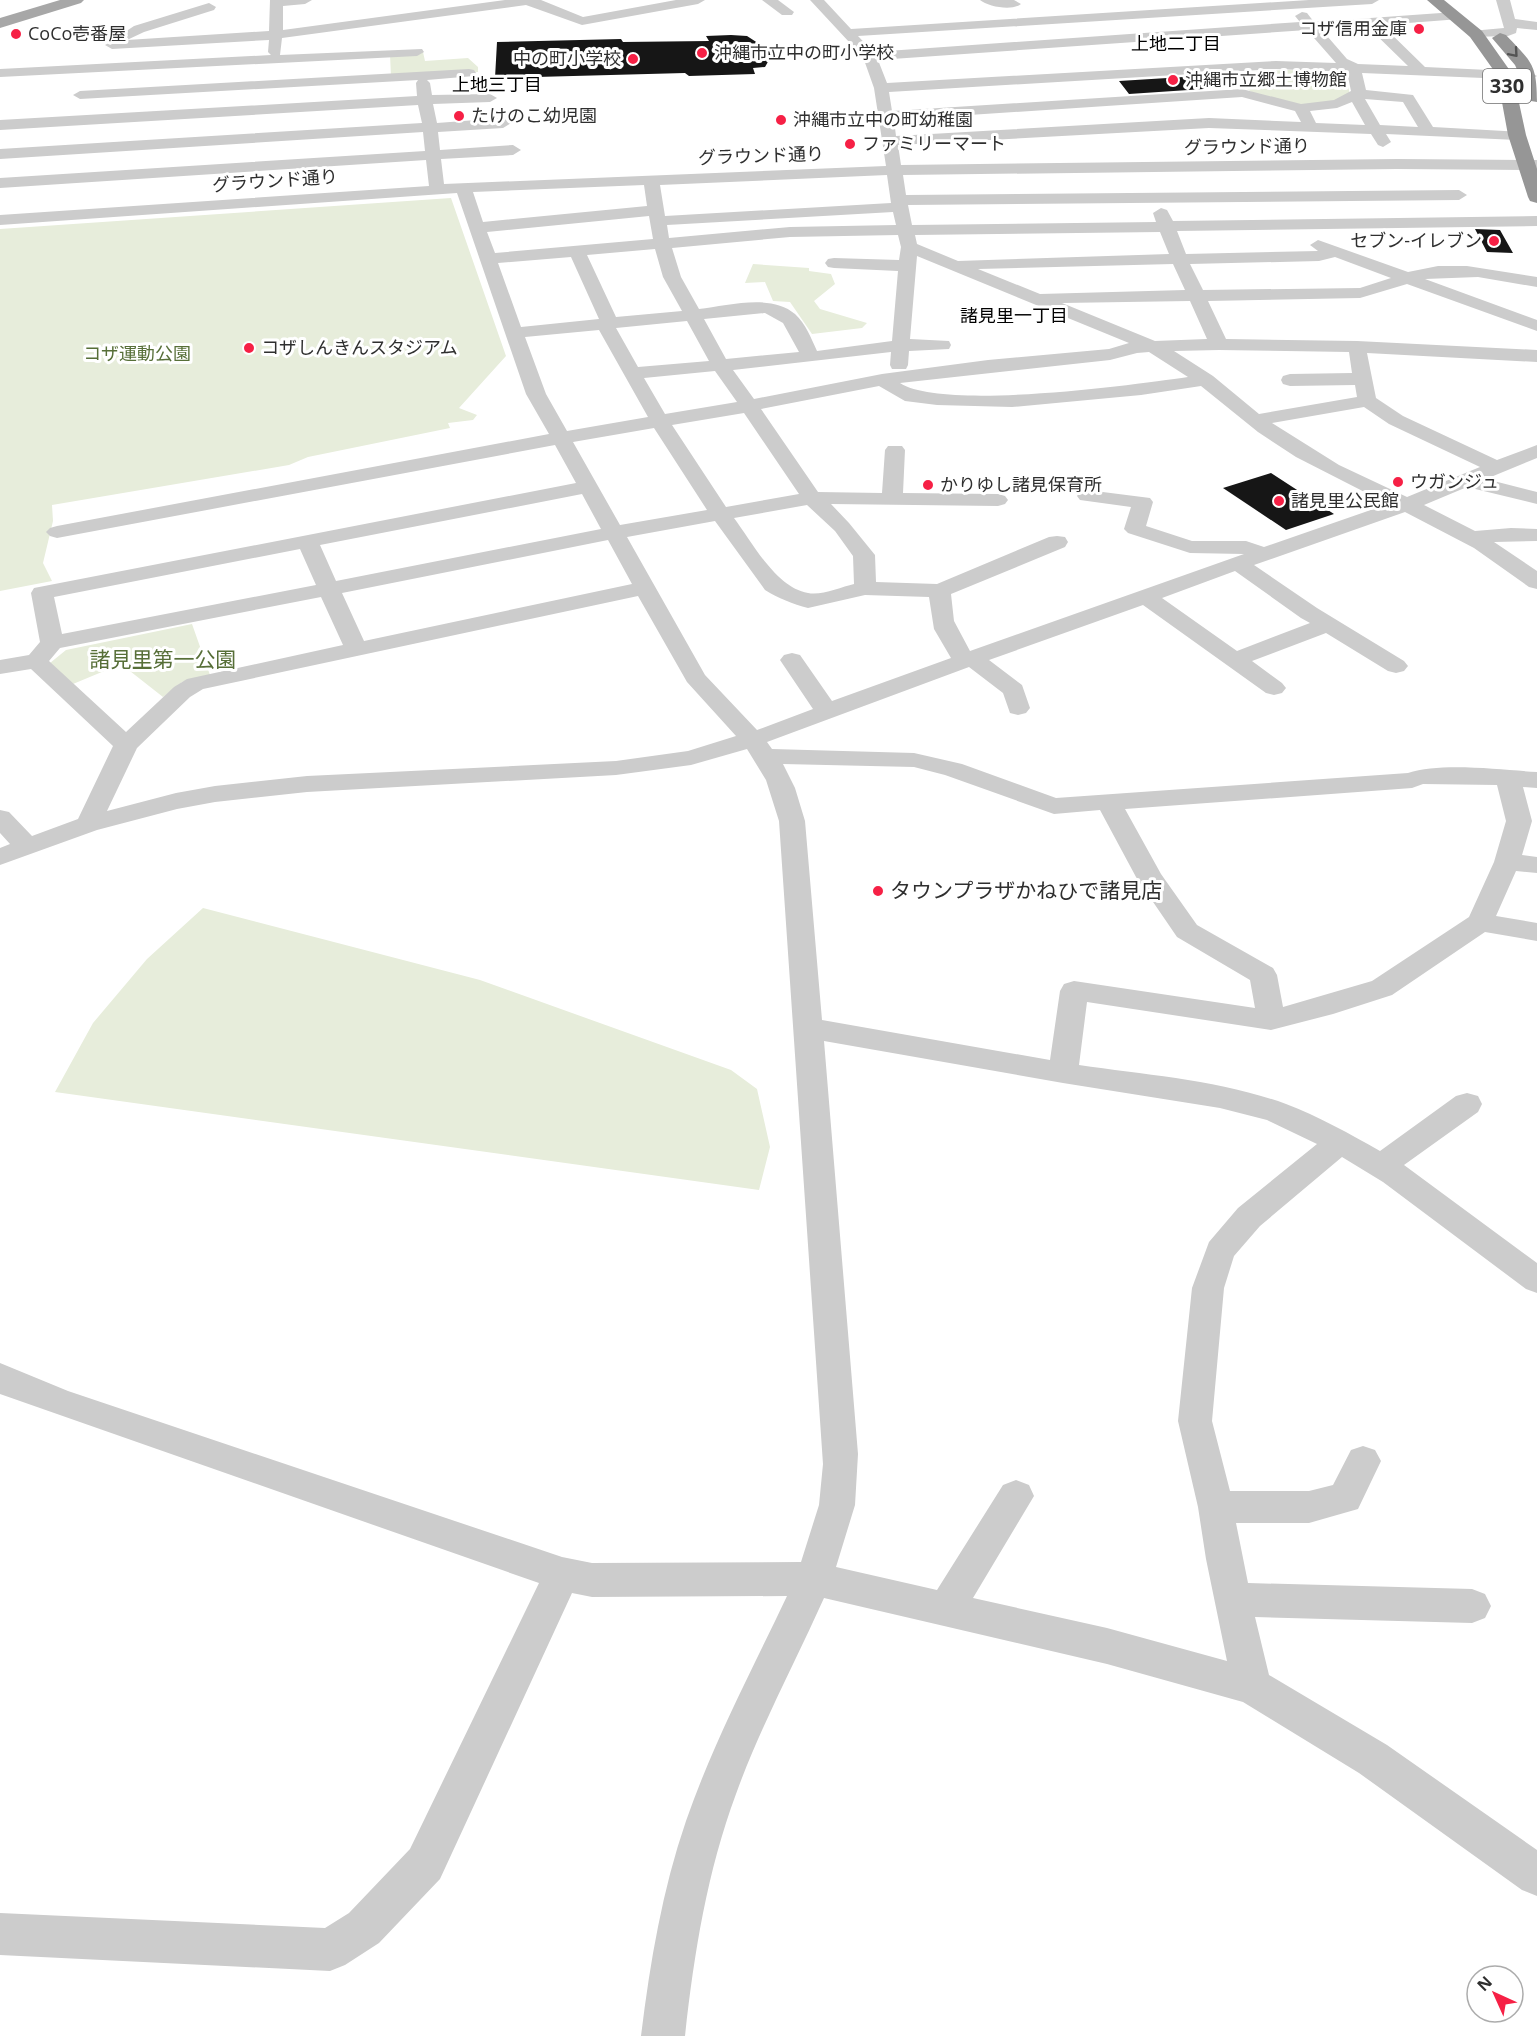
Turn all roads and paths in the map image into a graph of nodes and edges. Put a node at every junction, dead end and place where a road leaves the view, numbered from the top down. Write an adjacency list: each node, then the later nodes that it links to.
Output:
1 (56, 0): 22 (main road)
2 (76, 0): 26 (main road)
3 (305, 0): 14 (street)
4 (529, 0): 17 (street); 33 (street)
5 (625, 0): 17 (street)
6 (698, 0): 17 (street)
7 (769, 0): 20 (street)
8 (817, 0): 31 (street)
9 (987, 0): 15 (street)
10 (1147, 0): 21 (street)
11 (1372, 0): 16 (street)
12 (1435, 0): 19 (highway, 330)
13 (1503, 0): 27 (street)
14 (277, 2): 33 (street)
15 (1012, 2): 24 (street)
16 (1291, 3): 21 (street); 28 (street)
17 (650, 7)
18 (209, 8): 36 (street)
19 (1455, 8): 25 (street); 30 (highway, 330); 32 (highway, 330)
20 (787, 12)
21 (1161, 13): 24 (street); 34 (street)
22 (0, 17)
23 (289, 18): 33 (street)
24 (1031, 21): 31 (street); 35 (street)
25 (1371, 22): 28 (street); 43 (street)
26 (0, 23)
27 (1510, 23): 29 (street); 30 (street)
28 (1310, 26): 34 (street); 41 (street)
29 (1537, 26)
30 (1495, 32): 32 (street); 49 (highway, 330, one-way to 49)
31 (847, 33): 38 (street)
32 (1476, 33): 47 (highway, 330)
33 (282, 34): 36 (street); 39 (street)
34 (1184, 35): 35 (street); 40 (street)
35 (1047, 43): 38 (street); 48 (street)
36 (112, 45): 42 (street)
37 (417, 52): 39 (street)
38 (869, 56): 52 (street)
39 (275, 59): 42 (street); 50 (street)
40 (1216, 61): 41 (street); 48 (street); 53 (street)
41 (1353, 67): 43 (street); 56 (street)
42 (80, 69): 44 (street); 55 (street)
43 (1420, 70): 47 (street)
44 (0, 73)
45 (469, 73): 46 (street)
46 (422, 75): 50 (street); 58 (street)
47 (1505, 75): 49 (street); 73 (highway, 330)
48 (1076, 76): 51 (street); 59 (street)
49 (1530, 76): 54 (highway, 330)
50 (275, 83): 55 (street); 61 (street)
51 (948, 84): 52 (street); 62 (street)
52 (881, 88): 63 (street)
53 (1242, 93): 59 (street); 60 (street)
54 (1537, 94)
55 (80, 95): 64 (street)
56 (1356, 95): 60 (street); 71 (street); 72 (street)
57 (490, 98): 58 (street)
58 (425, 100): 61 (street); 68 (street)
59 (1097, 103): 62 (street); 70 (street)
60 (1301, 108): 69 (street)
61 (275, 109): 64 (street); 74 (street)
62 (981, 110): 63 (street)
63 (886, 116): 75 (street)
64 (65, 121): 66 (street); 76 (street)
65 (504, 123): 68 (street)
66 (0, 125)
67 (1254, 125): 69 (street); 70 (street); 79 (street)
68 (430, 127): 74 (street); 81 (street)
69 (1311, 127): 71 (street); 80 (street)
70 (1114, 128): 75 (street); 87 (street)
71 (1374, 128): 72 (street); 82 (street)
72 (1431, 131): 73 (street); 83 (street)
73 (1517, 135): 85 (highway, 330)
74 (275, 136): 76 (street); 86 (street)
75 (891, 141): 88 (street)
76 (61, 150): 78 (street); 89 (street)
77 (513, 150): 81 (street)
78 (0, 153)
79 (1270, 154): 80 (street, グラウンド通り); 87 (street, グラウンド通り)
80 (1329, 154): 84 (street, グラウンド通り)
81 (432, 155): 86 (street); 92 (street)
82 (1397, 164): 83 (street, グラウンド通り); 84 (street, グラウンド通り)
83 (1456, 164): 85 (street, グラウンド通り)
84 (1360, 165): 93 (street)
85 (1531, 165): 96 (highway, 330)
86 (274, 166): 89 (street); 97 (street)
87 (1143, 168): 88 (street, グラウンド通り); 95 (street)
88 (894, 170): 90 (street, グラウンド通り); 98 (street)
89 (58, 179): 91 (street); 100 (street)
90 (651, 180): 92 (street, グラウンド通り); 99 (street)
91 (0, 183)
92 (450, 189): 97 (street, グラウンド通り); 106 (street)
93 (1381, 194): 94 (street); 95 (street); 103 (street)
94 (1459, 195)
95 (1154, 197): 98 (street); 105 (street)
96 (1537, 197)
97 (275, 201): 100 (street, グラウンド通り)
98 (899, 203): 99 (street); 108 (street)
99 (657, 216): 106 (street); 107 (street)
100 (43, 217): 101 (street, グラウンド通り)
101 (0, 220)
102 (1537, 221): 103 (street)
103 (1401, 224): 104 (street)
104 (1269, 226): 105 (street); 110 (street)
105 (1168, 227): 108 (street); 112 (street)
106 (477, 228): 111 (street)
107 (662, 243): 108 (street); 109 (street); 119 (street)
108 (907, 248): 113 (street); 114 (street); 124 (street)
109 (576, 250): 111 (street); 120 (street)
110 (1336, 252): 112 (street); 115 (street)
111 (488, 259): 122 (street)
112 (1180, 260): 114 (street); 117 (street)
113 (834, 263)
114 (953, 264): 118 (street)
115 (1408, 277): 116 (street); 117 (street); 121 (street)
116 (1537, 282)
117 (1198, 296): 118 (street); 123 (street)
118 (1035, 298): 126 (street)
119 (694, 314): 120 (street); 129 (street); 130 (street)
120 (607, 324): 122 (street); 132 (street)
121 (1537, 326)
122 (514, 333): 142 (street)
123 (1219, 344): 126 (street); 127 (street)
124 (900, 345): 125 (street); 129 (street); 133 (street)
125 (942, 345)
126 (1154, 347): 131 (street); 134 (street)
127 (1357, 347): 128 (street); 136 (street)
128 (1537, 356)
129 (811, 357): 130 (street)
130 (721, 366): 132 (street); 138 (street)
131 (988, 366): 133 (street); 139 (street)
132 (634, 373): 141 (street)
133 (882, 380): 138 (street); 139 (street)
134 (1206, 380): 139 (street); 140 (street)
135 (1290, 380): 136 (street)
136 (1363, 380): 137 (street)
137 (1367, 401): 140 (street); 145 (street)
138 (748, 406): 141 (street); 149 (street)
139 (1015, 409)
140 (1257, 420): 153 (street)
141 (660, 422): 142 (street); 154 (street)
142 (560, 438): 147 (street); 155 (street)
143 (895, 450): 151 (street)
144 (1537, 451): 145 (street)
145 (1498, 468): 146 (street)
146 (1468, 481): 150 (street); 153 (street)
147 (587, 487): 156 (street); 159 (street)
148 (1087, 496): 161 (street)
149 (812, 498): 151 (street); 154 (street); 165 (street)
150 (1537, 498)
151 (892, 499): 152 (street)
152 (998, 500)
153 (1406, 505): 158 (street); 161 (street)
154 (720, 514): 156 (street); 165 (street)
155 (57, 532)
156 (613, 533): 164 (street); 166 (street)
157 (1537, 535): 158 (street)
158 (1472, 538): 163 (street)
159 (308, 541): 166 (street); 170 (street)
160 (1057, 542): 167 (street)
161 (1261, 555): 162 (street)
162 (1238, 563): 168 (street); 169 (street)
163 (1537, 582)
164 (644, 588): 171 (street); 182 (street)
165 (865, 588): 167 (street)
166 (329, 590): 170 (street); 171 (street)
167 (940, 591): 173 (street)
168 (1145, 596): 173 (street); 174 (street)
169 (1328, 624): 174 (street); 176 (street)
170 (52, 644): 175 (street)
171 (356, 649): 181 (street)
172 (792, 660): 180 (street)
173 (968, 660): 179 (street); 180 (street)
174 (1235, 660): 178 (street)
175 (36, 661): 177 (street); 181 (street)
176 (1396, 666)
177 (0, 667)
178 (1274, 688)
179 (1018, 708)
180 (827, 712): 182 (street)
181 (126, 745): 187 (street)
182 (758, 748): 185 (street); 187 (street); 195 (street)
183 (1508, 778): 184 (street); 185 (street); 190 (street)
184 (1537, 780)
185 (1108, 801): 194 (street)
186 (0, 818): 188 (street)
187 (88, 824): 188 (street)
188 (27, 846): 189 (street)
189 (0, 857)
190 (1507, 862): 191 (street); 192 (street)
191 (1537, 865)
192 (1480, 922): 193 (street); 194 (street)
193 (1537, 932)
194 (1271, 1020): 196 (street)
195 (808, 1028): 196 (street); 206 (street)
196 (1063, 1073): 198 (street)
197 (1467, 1104): 199 (street)
198 (1340, 1142): 199 (street); 204 (street)
199 (1381, 1166): 200 (street)
200 (1537, 1280)
201 (0, 1377): 205 (street)
202 (1363, 1461): 204 (street)
203 (1016, 1496): 209 (street)
204 (1216, 1507): 207 (street)
205 (562, 1574): 206 (street); 212 (street)
206 (814, 1579): 209 (street); 213 (street)
207 (1232, 1599): 208 (street); 210 (street)
208 (1472, 1606)
209 (945, 1610): 210 (street)
210 (1252, 1686): 211 (street)
211 (1537, 1875)
212 (0, 1934)
213 (663, 2036)

